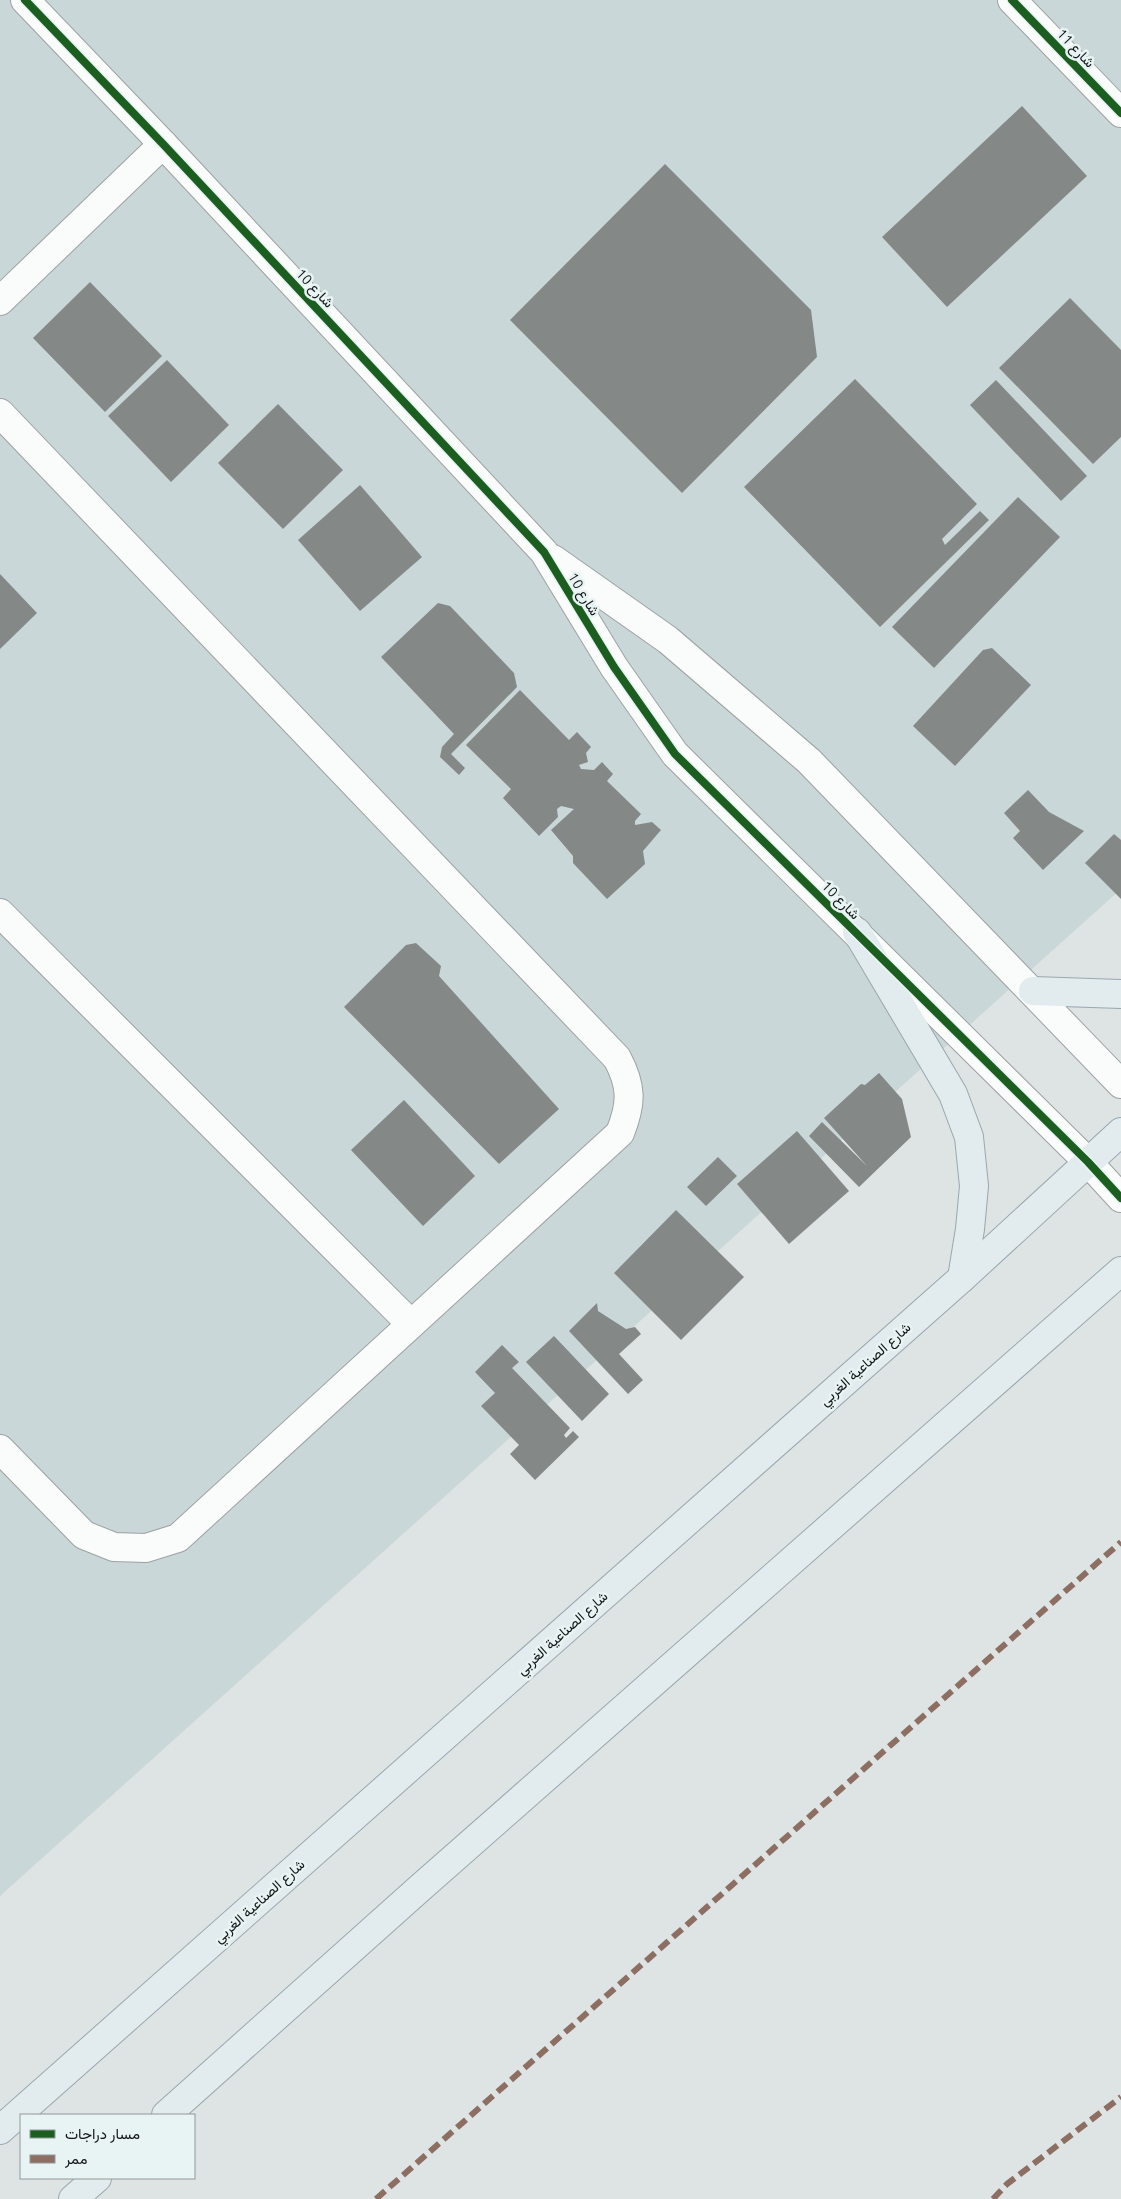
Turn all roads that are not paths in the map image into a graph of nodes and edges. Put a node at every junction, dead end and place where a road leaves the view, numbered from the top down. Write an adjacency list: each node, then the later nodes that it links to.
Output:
1 (26, 0): 4 (street, شارع 10)
2 (1012, 0): 3 (street, شارع 11)
3 (1121, 113)
4 (163, 144): 5 (street); 7 (street, شارع 10)
5 (0, 301)
6 (0, 413): 18 (street)
7 (544, 552): 9 (street, شارع 10); 10 (street, شارع 10)
8 (0, 913): 18 (street)
9 (857, 932): 14 (street, شارع 10); 17 (main road)
10 (1033, 991): 11 (main road); 12 (street, شارع 10)
11 (1121, 994)
12 (1121, 1084)
13 (1121, 1132): 14 (main road, شارع الصناعية الغربي)
14 (1088, 1162): 15 (street, شارع 10); 17 (main road, شارع الصناعية الغربي)
15 (1121, 1198)
16 (1121, 1271): 20 (main road)
17 (962, 1278): 21 (main road, شارع الصناعية الغربي)
18 (411, 1324): 19 (street)
19 (0, 1449)
20 (167, 2114)
21 (0, 2130)
22 (95, 2179): 23 (main road)
23 (73, 2199)

